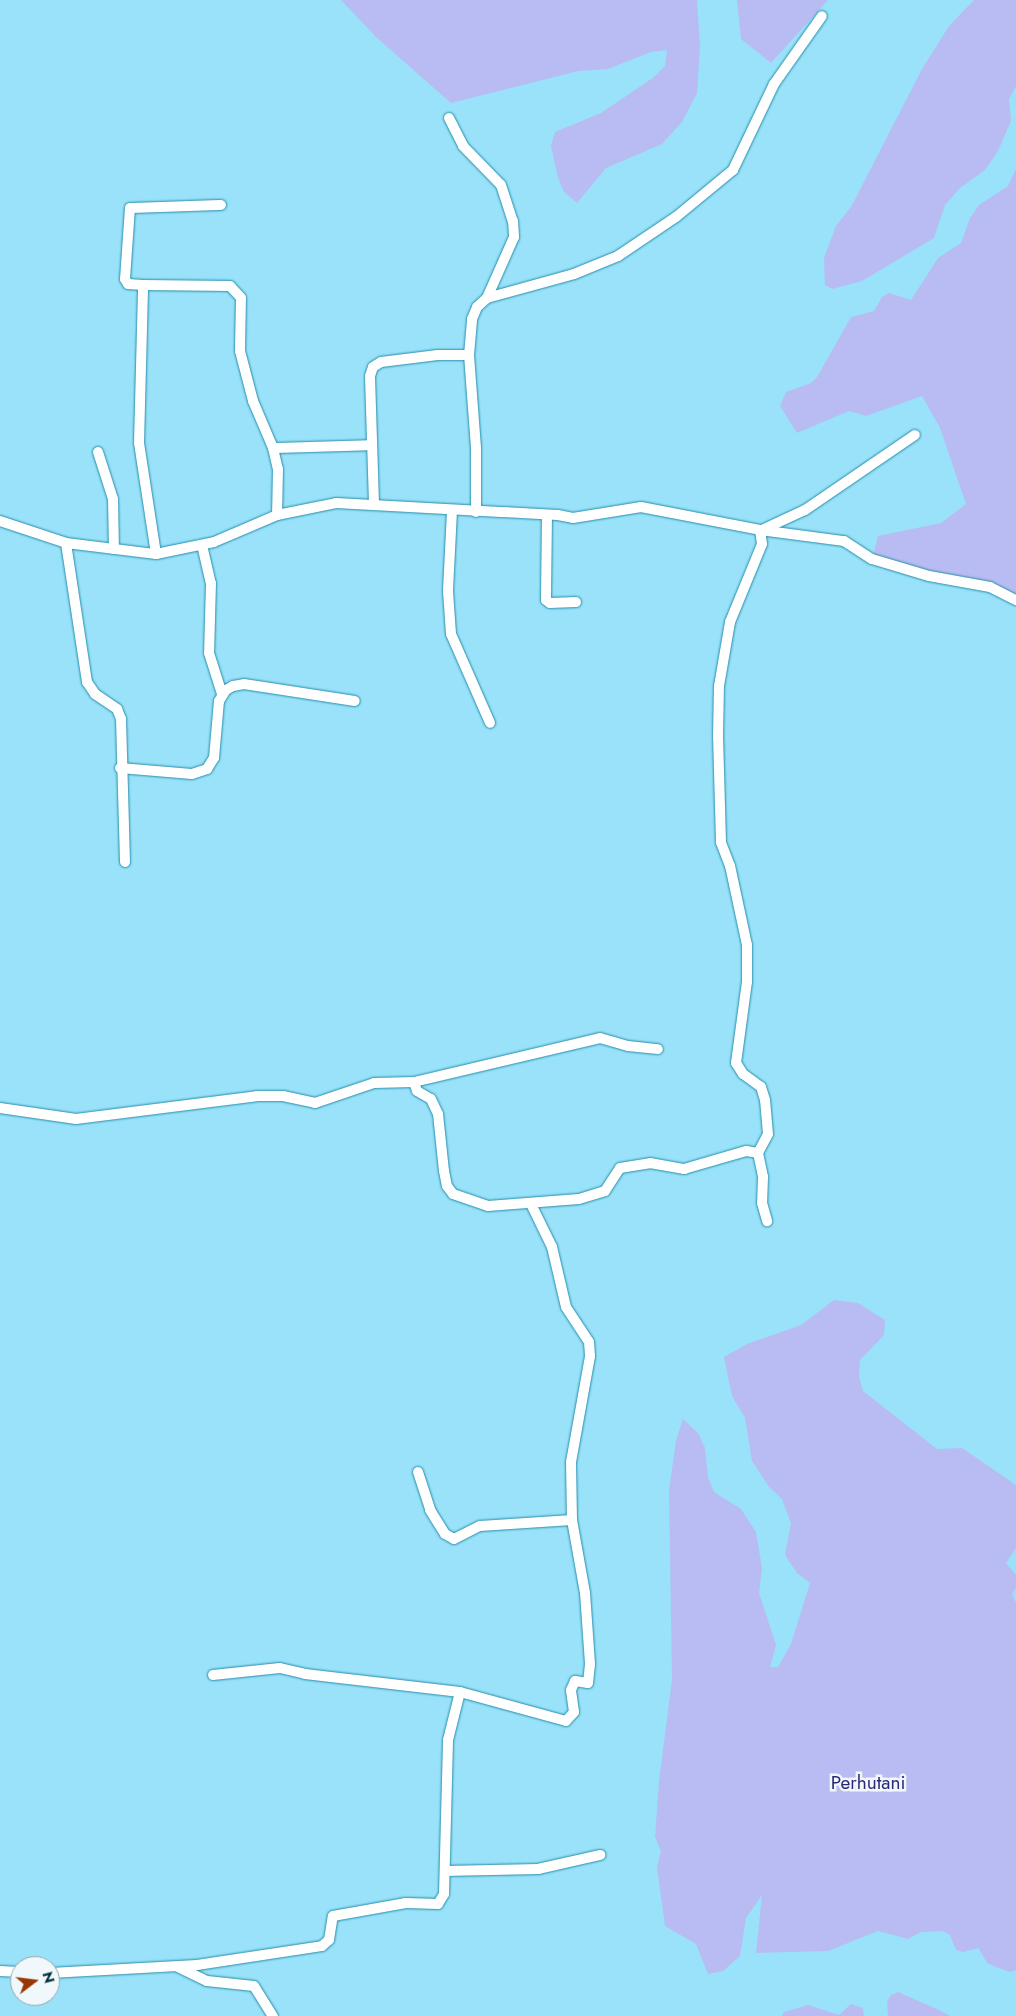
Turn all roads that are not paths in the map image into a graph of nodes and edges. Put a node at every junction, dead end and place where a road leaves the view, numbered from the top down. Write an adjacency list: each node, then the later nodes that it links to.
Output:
1 (822, 16): 5 (street)
2 (449, 118): 5 (street)
3 (220, 205): 4 (street)
4 (143, 285): 9 (street); 21 (street)
5 (487, 298): 6 (street)
6 (469, 355): 8 (street); 13 (street)
7 (915, 435): 17 (street)
8 (372, 445): 9 (street); 11 (street)
9 (273, 448): 14 (street)
10 (98, 452): 20 (street)
11 (374, 504): 12 (street); 14 (street)
12 (452, 510): 13 (street); 26 (street)
13 (476, 512): 15 (street)
14 (278, 515): 19 (street)
15 (547, 515): 17 (street); 23 (street)
16 (0, 521): 18 (street)
17 (762, 530): 22 (street); 32 (street)
18 (66, 543): 20 (street); 27 (street)
19 (202, 545): 21 (street); 24 (street)
20 (114, 549): 21 (street)
21 (156, 554)
22 (1016, 600)
23 (576, 602)
24 (222, 694): 25 (street); 27 (street)
25 (355, 701)
26 (490, 723)
27 (120, 768): 28 (street)
28 (125, 862)
29 (658, 1049): 30 (street)
30 (414, 1082): 31 (street); 33 (street)
31 (0, 1108)
32 (758, 1153): 33 (street); 34 (street)
33 (531, 1204): 36 (street)
34 (767, 1221)
35 (418, 1472): 36 (street)
36 (572, 1520): 38 (street)
37 (214, 1675): 38 (street)
38 (460, 1692): 40 (street)
39 (600, 1855): 40 (street)
40 (445, 1871): 41 (street)
41 (177, 1966): 42 (street); 43 (street)
42 (60, 1973)
43 (274, 2016)

